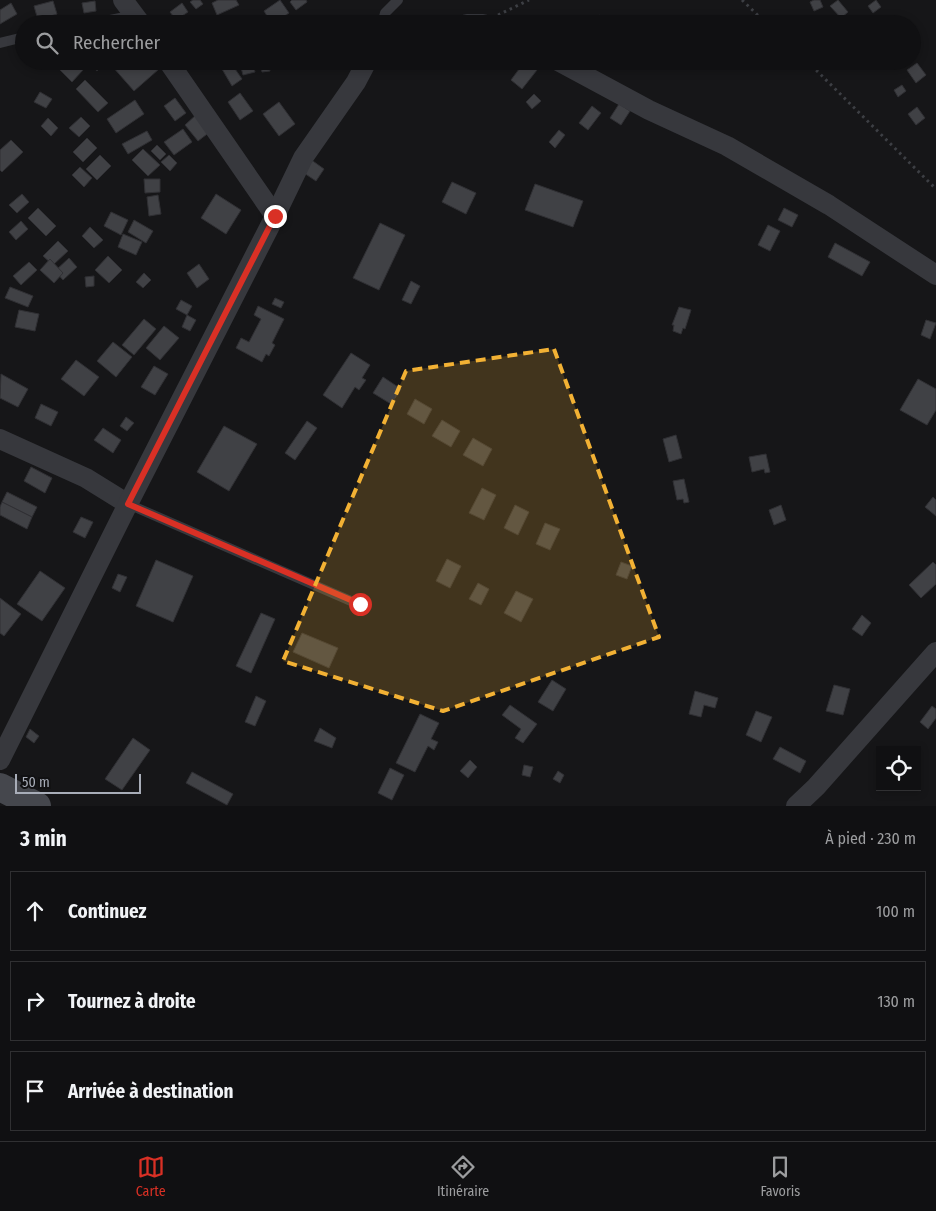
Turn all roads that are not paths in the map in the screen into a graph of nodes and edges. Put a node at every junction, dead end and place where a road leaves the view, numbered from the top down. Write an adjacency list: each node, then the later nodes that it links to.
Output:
1 (123, 0): 3 (street)
2 (398, 0): 4 (lane)
3 (135, 15)
4 (384, 15)
5 (15, 39): 6 (lane)
6 (0, 43)
7 (174, 70): 10 (street)
8 (362, 70): 10 (street)
9 (575, 70): 11 (street)
10 (275, 216): 13 (street)
11 (936, 275)
12 (0, 439): 13 (street)
13 (128, 504): 14 (lane); 16 (street)
14 (360, 604)
15 (936, 652): 19 (street)
16 (0, 760)
17 (0, 787): 18 (main road)
18 (37, 806)
19 (796, 806)

